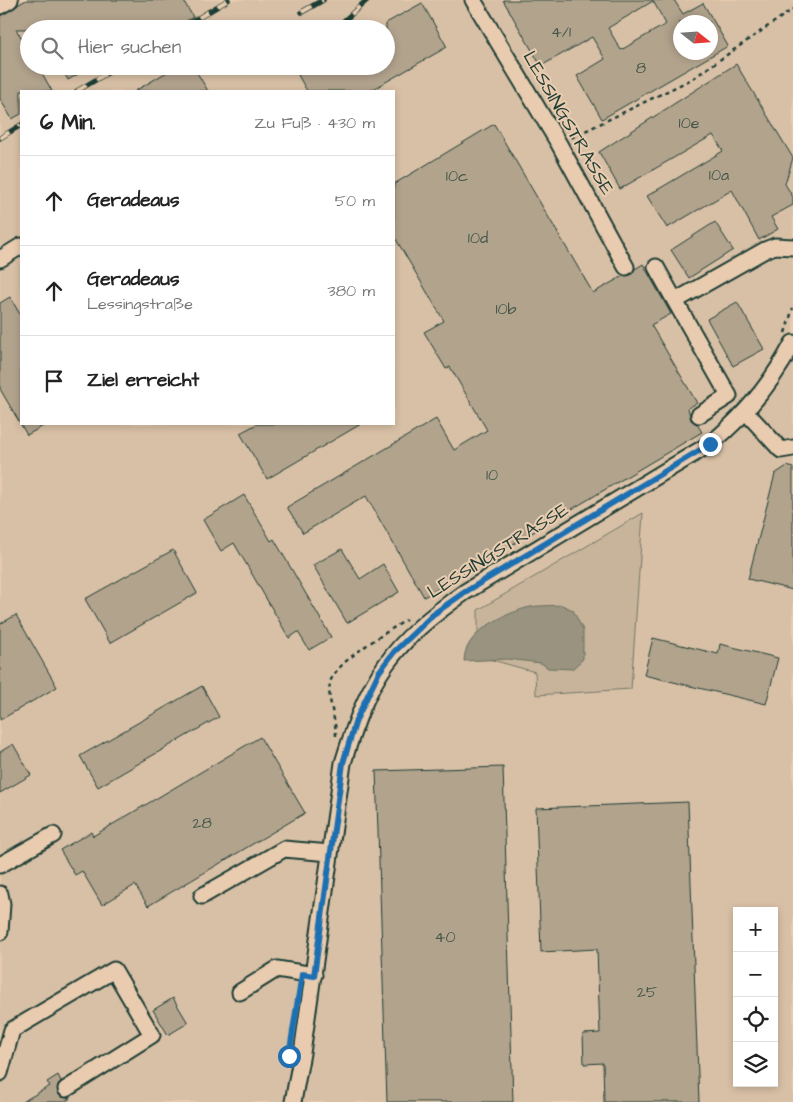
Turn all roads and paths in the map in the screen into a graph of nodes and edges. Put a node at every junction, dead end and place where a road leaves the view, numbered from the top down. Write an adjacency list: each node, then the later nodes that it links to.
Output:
1 (10, 0): 3 (street)
2 (473, 0): 5 (street, LESSINGSTRASSE)
3 (0, 6)
4 (793, 9): 5 (path)
5 (559, 144): 9 (street, LESSINGSTRASSE)
6 (20, 247): 8 (street)
7 (793, 247): 11 (street)
8 (0, 259)
9 (626, 267)
10 (656, 267): 11 (street)
11 (675, 301): 15 (street)
12 (793, 308): 13 (path)
13 (788, 339): 14 (street, LESSINGSTRASSE)
14 (746, 412): 16 (street); 20 (street, LESSINGSTRASSE)
15 (699, 415)
16 (793, 448)
17 (410, 618): 18 (path)
18 (336, 738)
19 (53, 836): 21 (street)
20 (330, 854): 23 (street); 25 (street, LESSINGSTRASSE)
21 (0, 865)
22 (0, 894): 24 (street)
23 (202, 896)
24 (0, 932)
25 (314, 976): 26 (street); 29 (street, LESSINGSTRASSE)
26 (240, 992)
27 (0, 1073): 28 (street)
28 (66, 1089)
29 (293, 1102)

